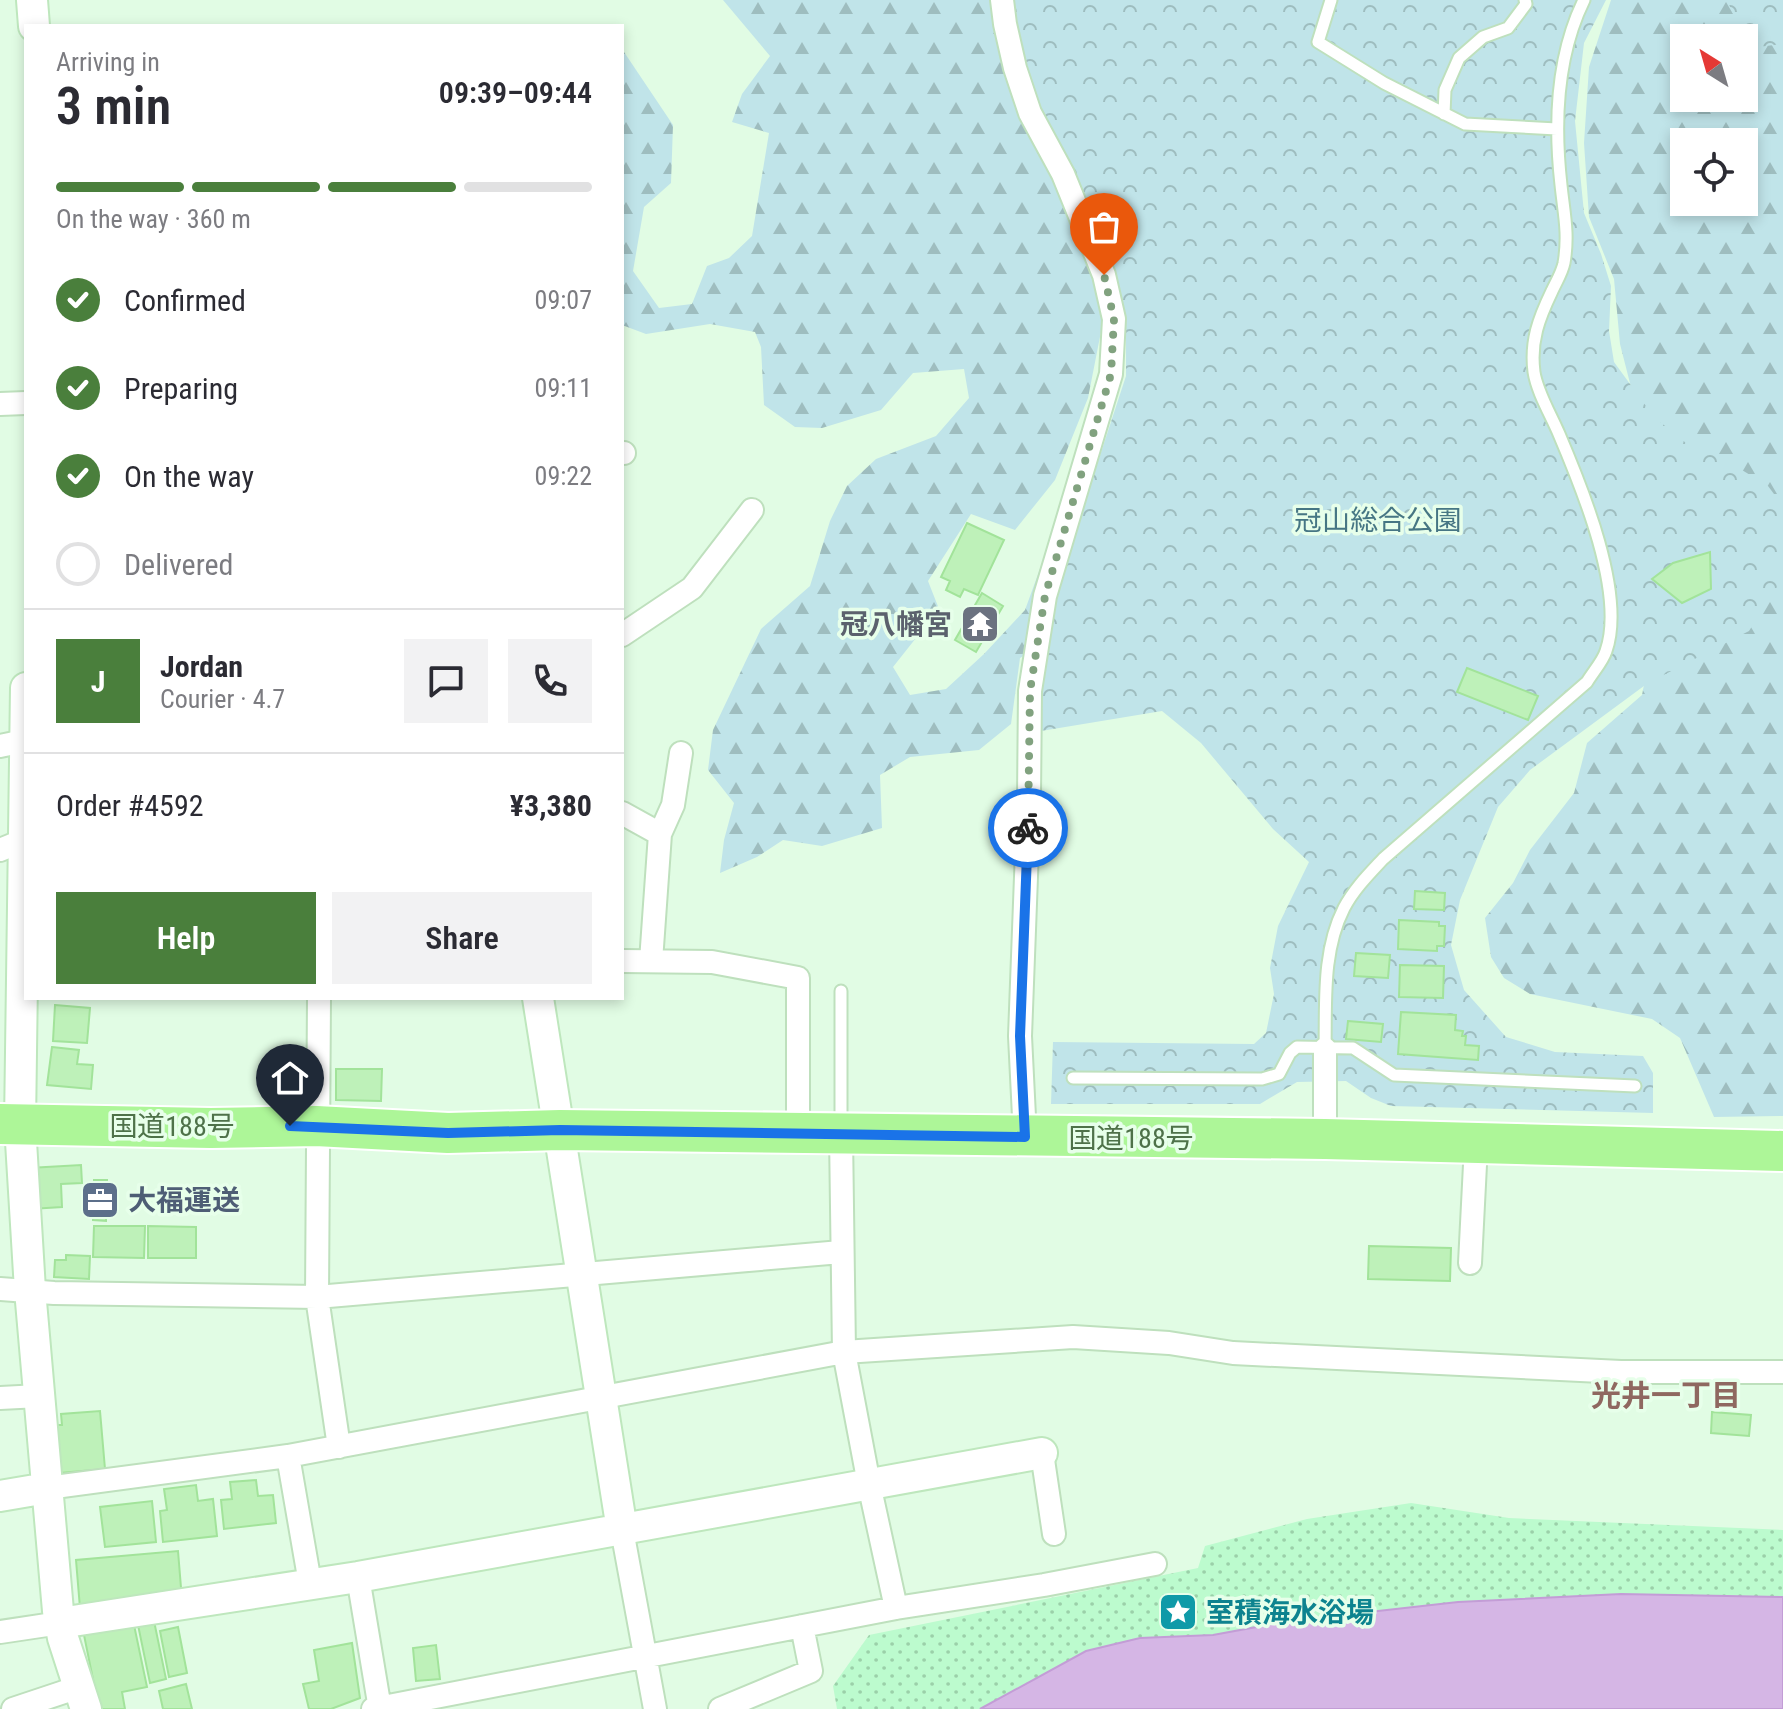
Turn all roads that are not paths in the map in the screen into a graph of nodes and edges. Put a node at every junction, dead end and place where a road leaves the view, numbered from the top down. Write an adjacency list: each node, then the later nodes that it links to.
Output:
1 (32, 0): 6 (street)
2 (1002, 0): 34 (street)
3 (1331, 0): 7 (lane)
4 (1525, 0): 7 (lane)
5 (1584, 0): 8 (lane)
6 (34, 24)
7 (1444, 114): 8 (lane)
8 (1557, 129): 26 (lane)
9 (24, 403): 10 (street)
10 (0, 404)
11 (752, 510): 12 (street)
12 (624, 634)
13 (24, 701): 14 (street)
14 (12, 744): 18 (street)
15 (681, 753): 17 (street)
16 (624, 814): 17 (street)
17 (660, 834): 21 (street)
18 (11, 846): 19 (street)
19 (24, 951)
20 (624, 961): 21 (street)
21 (651, 961): 32 (street)
22 (24, 970): 29 (street)
23 (841, 991): 33 (lane)
24 (319, 1000): 30 (street)
25 (538, 1000): 31 (street)
26 (1325, 1049): 27 (lane); 28 (lane); 35 (street)
27 (1073, 1078)
28 (1635, 1086)
29 (10, 1124): 30 (highway, 国道188号); 41 (street)
30 (316, 1126): 31 (highway, 国道188号); 42 (street)
31 (560, 1130): 32 (highway, 国道188号); 40 (street)
32 (798, 1134): 33 (highway, 国道188号)
33 (841, 1134): 34 (highway, 国道188号); 38 (street)
34 (1025, 1137): 35 (highway, 国道188号)
35 (1325, 1139): 36 (highway, 国道188号)
36 (1476, 1145): 37 (highway, 国道188号); 39 (street)
37 (1783, 1151)
38 (841, 1252): 40 (street); 43 (street)
39 (1470, 1263)
40 (582, 1276): 42 (street); 47 (street)
41 (15, 1290): 42 (street); 45 (street)
42 (317, 1297): 48 (street)
43 (844, 1352): 44 (street); 47 (street); 51 (street)
44 (1783, 1372)
45 (39, 1396): 46 (street); 52 (street)
46 (0, 1398)
47 (600, 1398): 48 (street); 54 (street)
48 (339, 1447): 50 (street)
49 (1042, 1453): 51 (street); 55 (street)
50 (288, 1456): 52 (street); 58 (street)
51 (869, 1484): 54 (street); 59 (street)
52 (47, 1488): 53 (street); 60 (street)
53 (0, 1496)
54 (622, 1530): 57 (street); 63 (street)
55 (1054, 1534)
56 (1155, 1564): 59 (street)
57 (358, 1577): 58 (street); 65 (street)
58 (310, 1583): 60 (street)
59 (896, 1608): 61 (street)
60 (60, 1623): 62 (street); 64 (street)
61 (802, 1626): 63 (street); 68 (street)
62 (0, 1632)
63 (645, 1657): 65 (street); 67 (street)
64 (82, 1698): 66 (street)
65 (377, 1708)
66 (13, 1709)
67 (655, 1709)
68 (720, 1709)

